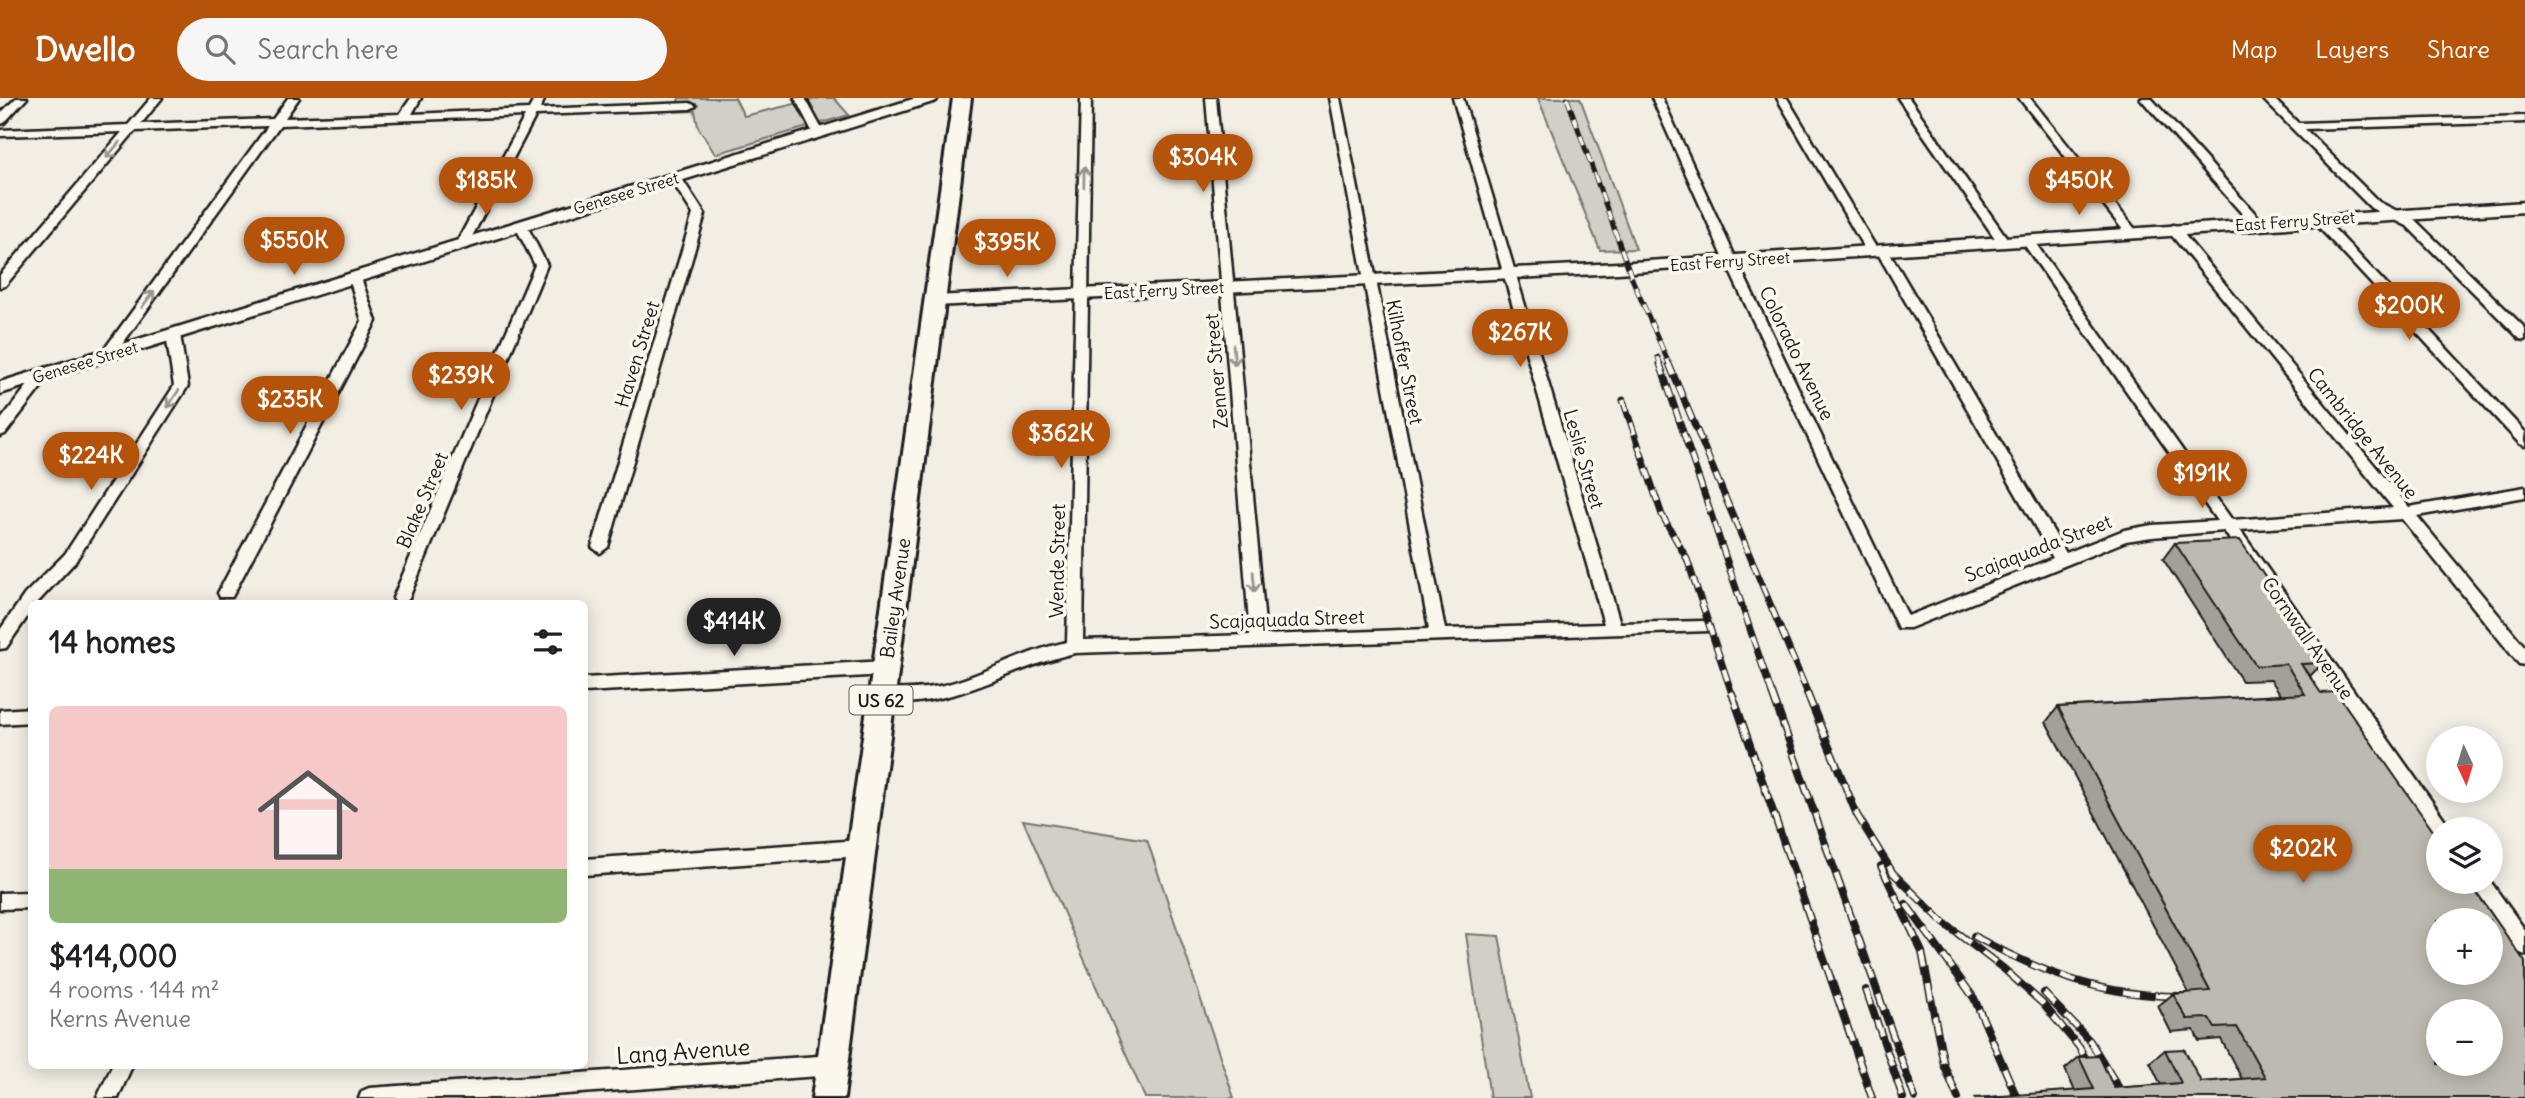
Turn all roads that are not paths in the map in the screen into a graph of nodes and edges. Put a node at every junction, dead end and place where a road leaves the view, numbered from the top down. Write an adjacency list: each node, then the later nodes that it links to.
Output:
1 (22, 98): 23 (street)
2 (157, 98): 26 (street)
3 (294, 98): 24 (street)
4 (416, 98): 21 (street)
5 (540, 98): 20 (street)
6 (800, 98): 28 (street)
7 (931, 98): 28 (street, Genesee Street)
8 (962, 98): 48 (main road, Bailey Avenue / US 62)
9 (1086, 98): 47 (street, Wende Street, one-way to 9)
10 (1211, 98): 46 (street, Zenner Street)
11 (1335, 98): 44 (street, Kilhoffer Street)
12 (1458, 98): 42 (street, Leslie Street)
13 (1657, 98): 41 (street, Colorado Avenue)
14 (1782, 98): 40 (street)
15 (1903, 98): 38 (street)
16 (2024, 98): 36 (street)
17 (2145, 98): 33 (street)
18 (2267, 98): 25 (street)
19 (690, 106): 20 (street)
20 (533, 112): 21 (street); 39 (street)
21 (404, 117): 24 (street)
22 (2525, 119): 25 (street)
23 (0, 121)
24 (279, 121): 26 (street); 51 (street, one-way to 24)
25 (2295, 126): 31 (street)
26 (131, 128): 27 (street); 45 (street, one-way to 45)
27 (0, 133)
28 (818, 133): 29 (street, Genesee Street)
29 (676, 178): 34 (street, Genesee Street); 59 (street, Haven Street)
30 (2525, 208): 31 (street, East Ferry Street)
31 (2394, 214): 32 (street, East Ferry Street); 50 (street)
32 (2318, 219): 33 (street, East Ferry Street); 55 (street)
33 (2258, 223): 35 (street, East Ferry Street)
34 (521, 226): 39 (street, Genesee Street); 62 (street, Blake Street)
35 (2173, 229): 36 (street, East Ferry Street); 57 (street, Cambridge Avenue)
36 (2132, 232): 37 (street, East Ferry Street)
37 (2027, 240): 38 (street, East Ferry Street); 58 (street, Cornwall Avenue)
38 (2003, 241): 40 (street, East Ferry Street)
39 (462, 244): 43 (street, Genesee Street)
40 (1877, 250): 41 (street, East Ferry Street); 60 (street)
41 (1731, 261): 42 (street, East Ferry Street); 65 (street, Colorado Avenue)
42 (1510, 274): 44 (street, East Ferry Street); 67 (street, Leslie Street)
43 (355, 278): 49 (street, Genesee Street); 61 (street)
44 (1370, 280): 46 (street, East Ferry Street); 68 (street, Kilhoffer Street)
45 (0, 283)
46 (1228, 287): 47 (street, East Ferry Street); 69 (street, Zenner Street, one-way to 69)
47 (1082, 294): 48 (street, East Ferry Street); 71 (street, Wende Street)
48 (934, 301): 73 (main road, Bailey Avenue / US 62)
49 (173, 334): 51 (street, Genesee Street); 63 (street, one-way to 63)
50 (2525, 336)
51 (108, 354): 52 (street, Genesee Street)
52 (44, 374): 53 (street, Genesee Street); 54 (street)
53 (0, 388)
54 (0, 430)
55 (2525, 441)
56 (2525, 492): 57 (street, Scajaquada Street)
57 (2404, 513): 58 (street, Scajaquada Street); 72 (street, Cambridge Avenue)
58 (2229, 526): 60 (street, Scajaquada Street); 78 (street, Cornwall Avenue)
59 (600, 547)
60 (2062, 560): 65 (street, Scajaquada Street)
61 (226, 593)
62 (401, 597)
63 (30, 600)
64 (28, 603): 70 (street, one-way to 70)
65 (1904, 624)
66 (1703, 627): 67 (street, Scajaquada Street)
67 (1614, 630): 68 (street, Scajaquada Street)
68 (1438, 634): 69 (street, Scajaquada Street)
69 (1259, 641): 71 (street, Scajaquada Street)
70 (0, 643)
71 (1075, 647): 75 (street, Scajaquada Street)
72 (2525, 659)
73 (885, 668): 74 (street); 75 (main road, Bailey Avenue / US 62)
74 (588, 685)
75 (881, 697): 79 (main road, Bailey Avenue / US 62)
76 (28, 715): 77 (street)
77 (0, 717)
78 (2434, 817)
79 (861, 848): 80 (street); 85 (main road, Bailey Avenue / US 62)
80 (588, 867)
81 (2488, 894): 84 (street)
82 (28, 900): 83 (street)
83 (0, 901)
84 (2525, 946)
85 (833, 1065): 87 (street, Lang Avenue); 90 (main road, Bailey Avenue / US 62)
86 (121, 1069): 88 (street)
87 (575, 1091): 89 (street, Lang Avenue)
88 (107, 1098)
89 (369, 1098)
90 (828, 1098)

